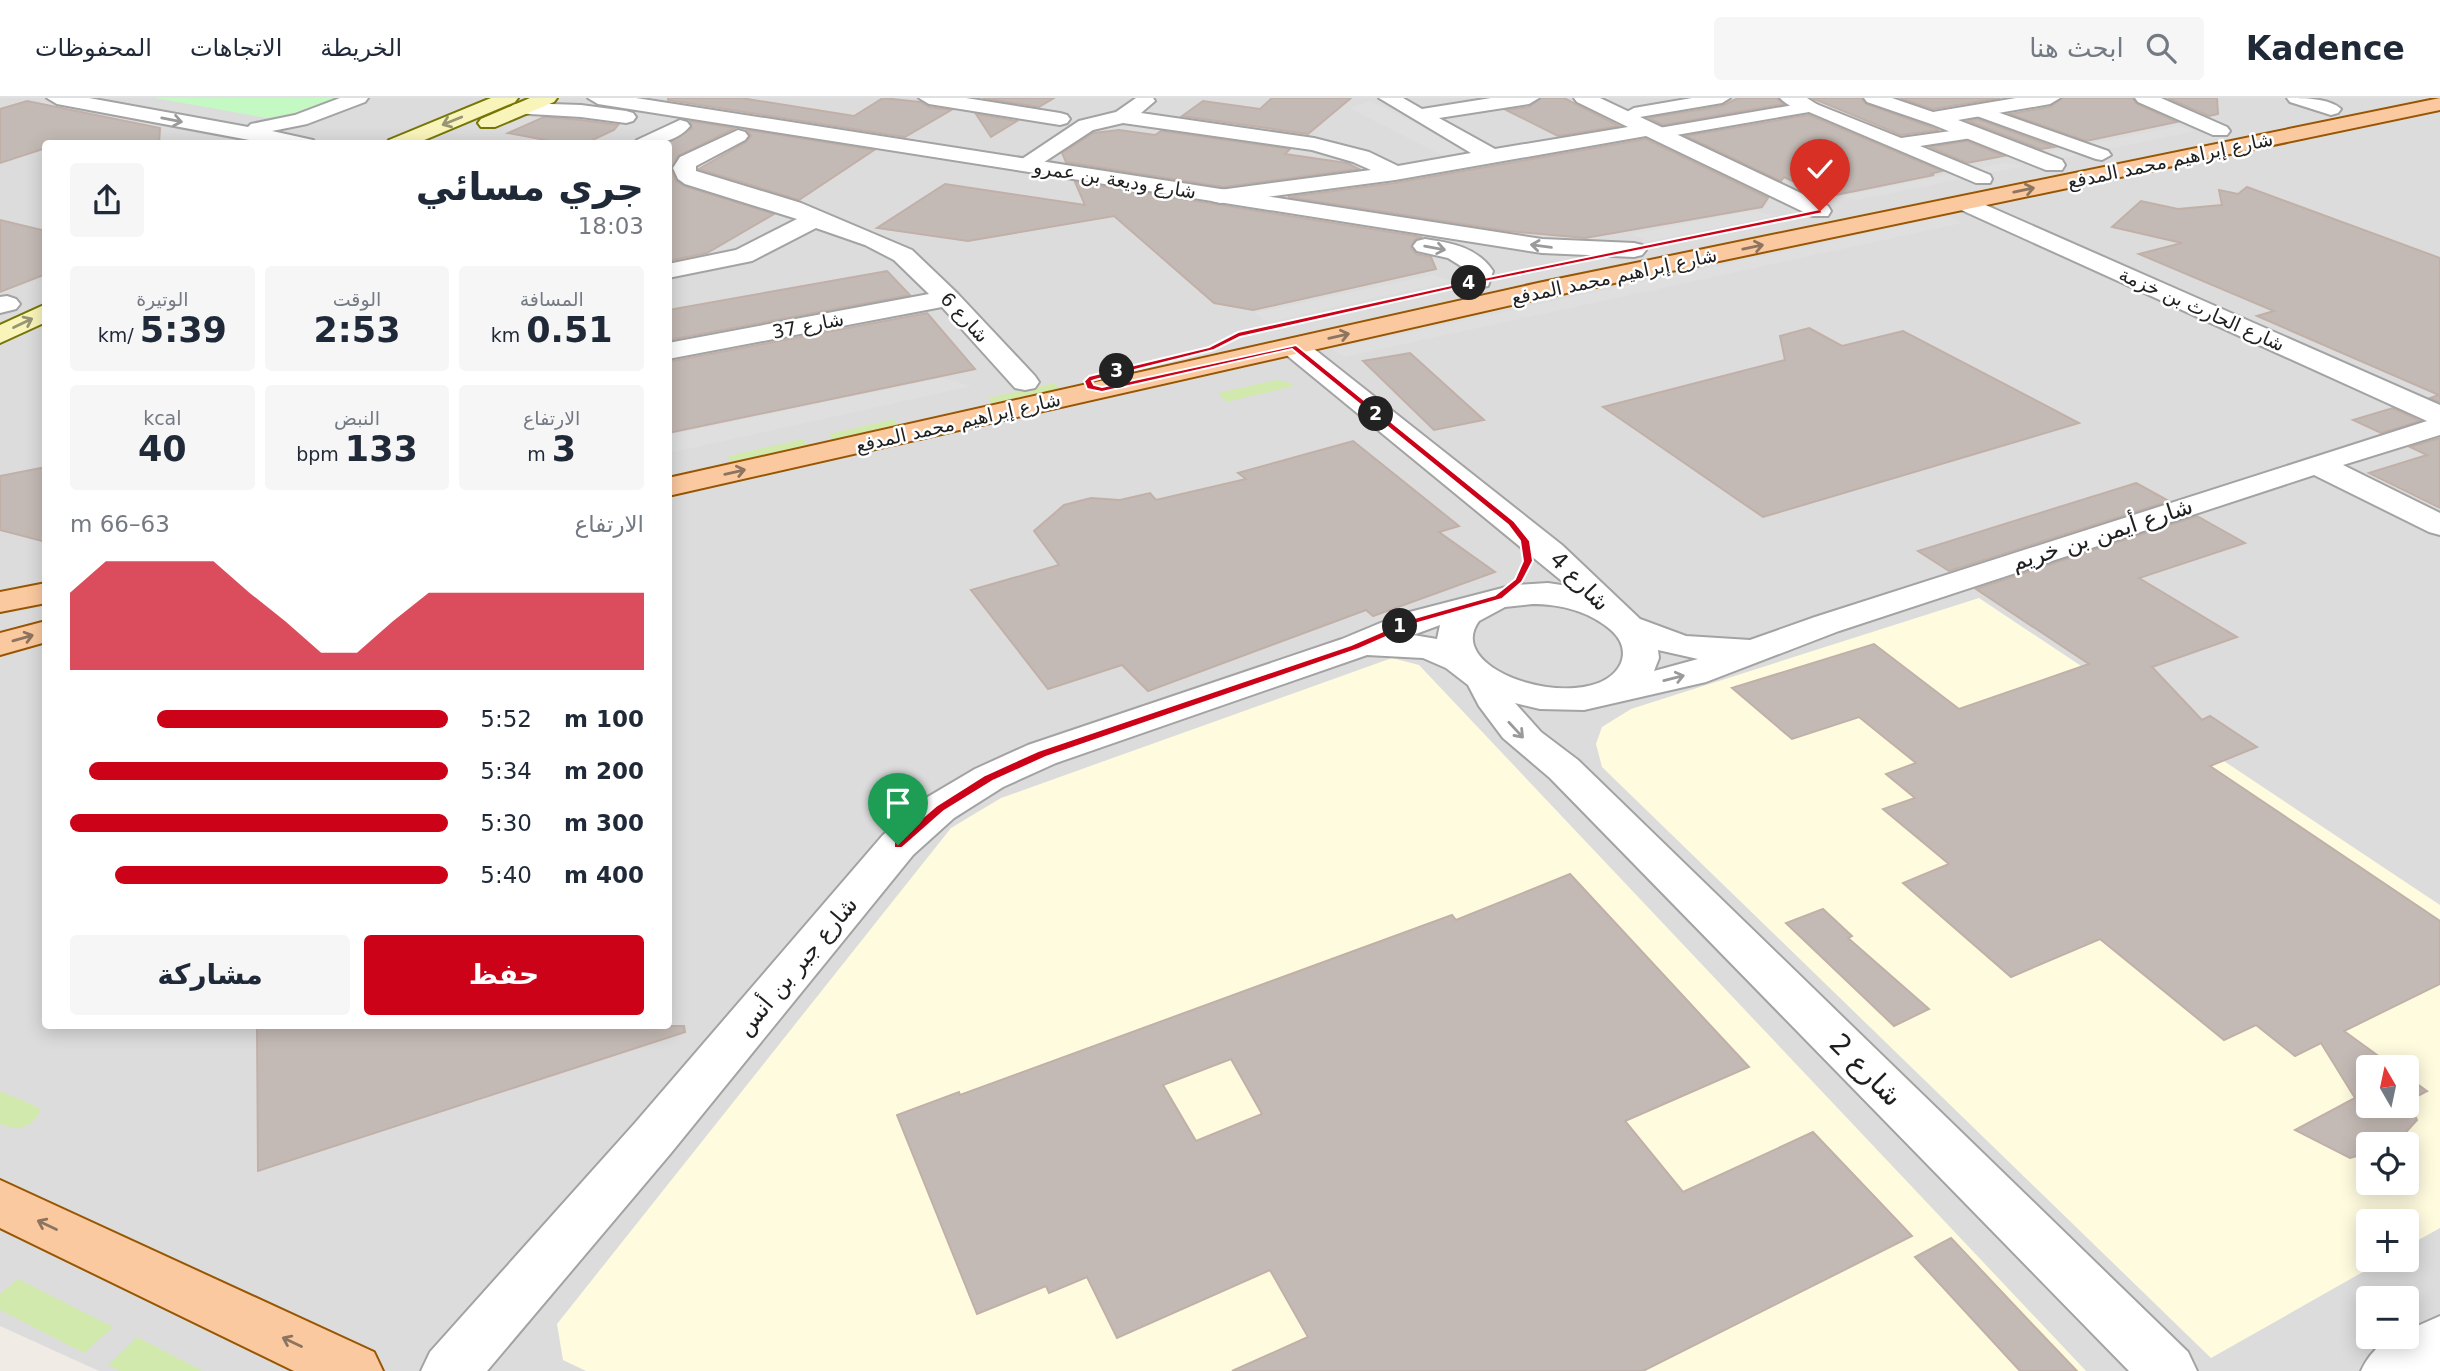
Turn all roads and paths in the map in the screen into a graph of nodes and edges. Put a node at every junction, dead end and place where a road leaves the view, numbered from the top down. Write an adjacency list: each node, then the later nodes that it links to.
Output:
1 (57, 98): 36 (street, one-way to 36)
2 (358, 98): 36 (street)
3 (547, 98): 21 (main road)
4 (598, 98): 33 (street, شارع وديعة بن عمرو)
5 (929, 98): 31 (street)
6 (1149, 98): 28 (street)
7 (1389, 98): 27 (street)
8 (1529, 98): 27 (street)
9 (1584, 98): 34 (street)
10 (1722, 98): 18 (street)
11 (1759, 98): 19 (street)
12 (1874, 98): 29 (street)
13 (2050, 98): 17 (street)
14 (2145, 98): 37 (street)
15 (2297, 98): 25 (street)
16 (2384, 98): 25 (main road, شارع إبراهيم محمد المدفع)
17 (2017, 101): 26 (street)
18 (1689, 104): 32 (street); 34 (street)
19 (1788, 104): 24 (street); 32 (street)
20 (2440, 104): 56 (main road, شارع إبراهيم محمد المدفع, one-way to 20)
21 (515, 105): 30 (street, شارع وديعة بن عمرو); 42 (main road, one-way to 42); 43 (main road)
22 (1081, 105): 31 (street)
23 (1843, 105): 45 (street)
24 (1811, 107): 46 (street)
25 (2331, 109): 37 (main road, شارع إبراهيم محمد المدفع)
26 (1980, 111): 29 (street); 48 (street)
27 (1419, 115): 49 (street)
28 (1123, 117): 51 (street); 53 (street)
29 (1930, 117): 39 (street)
30 (635, 119): 33 (street); 35 (street, شارع وديعة بن عمرو)
31 (1060, 119): 38 (street)
32 (1728, 120): 34 (street)
33 (768, 125): 50 (street, شارع وديعة بن عمرو)
34 (1648, 125): 49 (street); 57 (street)
35 (680, 126): 40 (street, شارع وديعة بن عمرو); 44 (street)
36 (225, 130): 41 (street)
37 (2220, 131): 48 (main road, شارع إبراهيم محمد المدفع)
38 (1036, 132)
39 (1972, 133): 45 (street); 52 (street)
40 (738, 135): 59 (street, شارع 6); 60 (street, شارع وديعة بن عمرو)
41 (283, 140)
42 (408, 140)
43 (447, 140)
44 (652, 140)
45 (1927, 140): 46 (street)
46 (1900, 144): 54 (street)
47 (1011, 146): 50 (street)
48 (2102, 155): 52 (main road, شارع إبراهيم محمد المدفع)
49 (1491, 156): 53 (street)
50 (987, 159): 51 (street, شارع وديعة بن عمرو)
51 (1024, 165): 55 (street, شارع وديعة بن عمرو)
52 (2054, 165): 54 (main road, شارع إبراهيم محمد المدفع)
53 (1395, 173): 55 (street)
54 (1983, 179): 57 (main road, شارع إبراهيم محمد المدفع)
55 (1220, 196): 58 (street, شارع وديعة بن عمرو)
56 (1965, 203): 70 (main road, شارع إبراهيم محمد المدفع, one-way to 56); 77 (street, شارع الحارث بن خزمة)
57 (1820, 211): 61 (main road, شارع إبراهيم محمد المدفع)
58 (1357, 217): 60 (street); 61 (street, شارع وديعة بن عمرو, one-way to 58)
59 (815, 219): 62 (street); 65 (street, شارع 6)
60 (1256, 219): 63 (street, شارع وديعة بن عمرو, one-way to 63)
61 (1634, 250): 63 (main road, شارع إبراهيم محمد المدفع)
62 (672, 270)
63 (1479, 281): 69 (main road, شارع إبراهيم محمد المدفع)
64 (42, 289): 66 (main road)
65 (947, 298): 71 (street, شارع 37); 74 (street, شارع 6)
66 (2, 306)
67 (42, 314): 68 (main road, one-way to 67)
68 (0, 335)
69 (1238, 335): 72 (main road, شارع إبراهيم محمد المدفع); 76 (main road)
70 (1294, 347): 76 (main road, شارع إبراهيم محمد المدفع); 81 (street, شارع 4)
71 (672, 350)
72 (1148, 355)
73 (1051, 376): 74 (main road, شارع إبراهيم محمد المدفع)
74 (1025, 382): 75 (main road, شارع إبراهيم محمد المدفع)
75 (999, 387)
76 (1102, 390): 80 (main road, شارع إبراهيم محمد المدفع, one-way to 76)
77 (2440, 416)
78 (2440, 426): 79 (street, شارع أيمن بن خريم)
79 (2316, 464): 82 (street); 89 (street, شارع أيمن بن خريم)
80 (672, 486)
81 (1511, 523): 84 (street, شارع 4); 86 (street, شارع 4)
82 (2440, 525)
83 (42, 594): 85 (main road)
84 (1489, 601): 86 (street); 90 (street, شارع جبر بن أنس); 91 (street)
85 (0, 602)
86 (1621, 621): 89 (street, شارع أيمن بن خريم); 92 (street)
87 (42, 632): 88 (main road, one-way to 87)
88 (0, 644)
89 (1764, 646): 92 (street, شارع أيمن بن خريم, one-way to 89)
90 (1355, 647): 91 (street, شارع جبر بن أنس); 97 (street, شارع جبر بن أنس)
91 (1473, 669): 92 (street); 93 (street, شارع 2, one-way to 93)
92 (1593, 696): 93 (street)
93 (1564, 769): 98 (street, شارع 2)
94 (0, 1203): 96 (main road, one-way to 94)
95 (2440, 1342): 99 (street)
96 (354, 1371)
97 (450, 1371)
98 (2168, 1371)
99 (2390, 1371)

